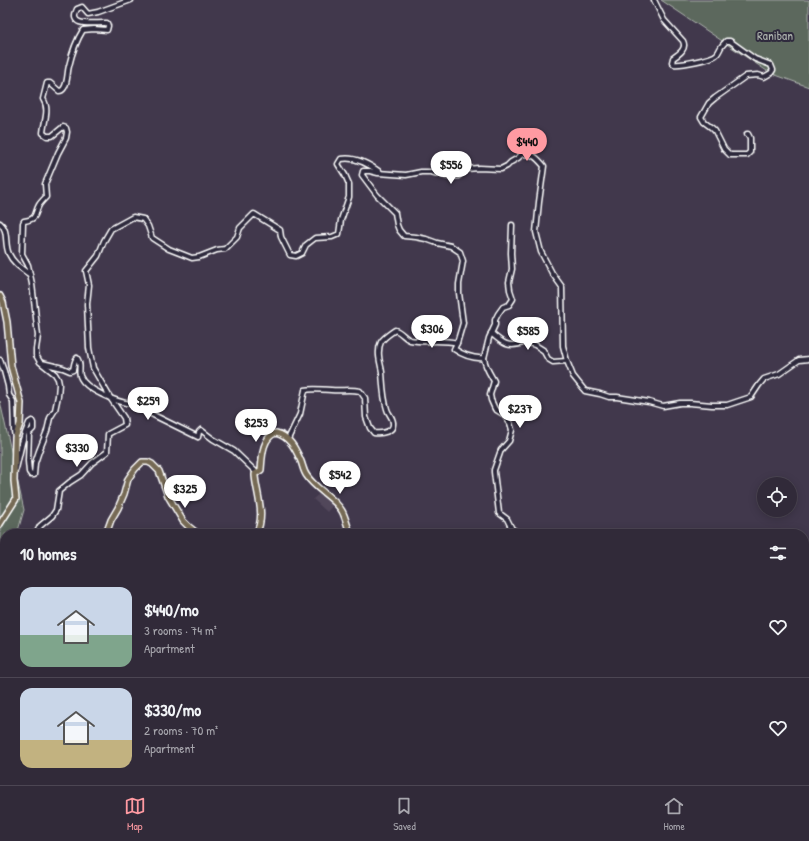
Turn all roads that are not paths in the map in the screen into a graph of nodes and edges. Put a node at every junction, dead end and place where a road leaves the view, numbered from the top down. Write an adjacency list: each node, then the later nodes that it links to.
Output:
1 (131, 0): 7 (street)
2 (654, 0): 3 (street)
3 (747, 134)
4 (382, 173): 10 (street); 14 (street); 16 (street)
5 (0, 223): 7 (street)
6 (512, 225): 9 (street)
7 (29, 274): 15 (street)
8 (0, 296): 17 (main road)
9 (491, 332): 11 (street); 14 (street)
10 (457, 343): 11 (street); 18 (street)
11 (484, 358): 27 (street)
12 (809, 359): 14 (street)
13 (0, 360): 17 (street)
14 (567, 361)
15 (42, 363): 16 (street); 20 (street)
16 (110, 399): 19 (street); 22 (street)
17 (15, 438): 20 (main road)
18 (288, 439): 19 (main road); 26 (main road)
19 (257, 473): 25 (main road)
20 (14, 481): 21 (main road)
21 (0, 524)
22 (38, 529)
23 (108, 529): 24 (main road)
24 (192, 529)
25 (258, 529)
26 (348, 529)
27 (512, 529)

